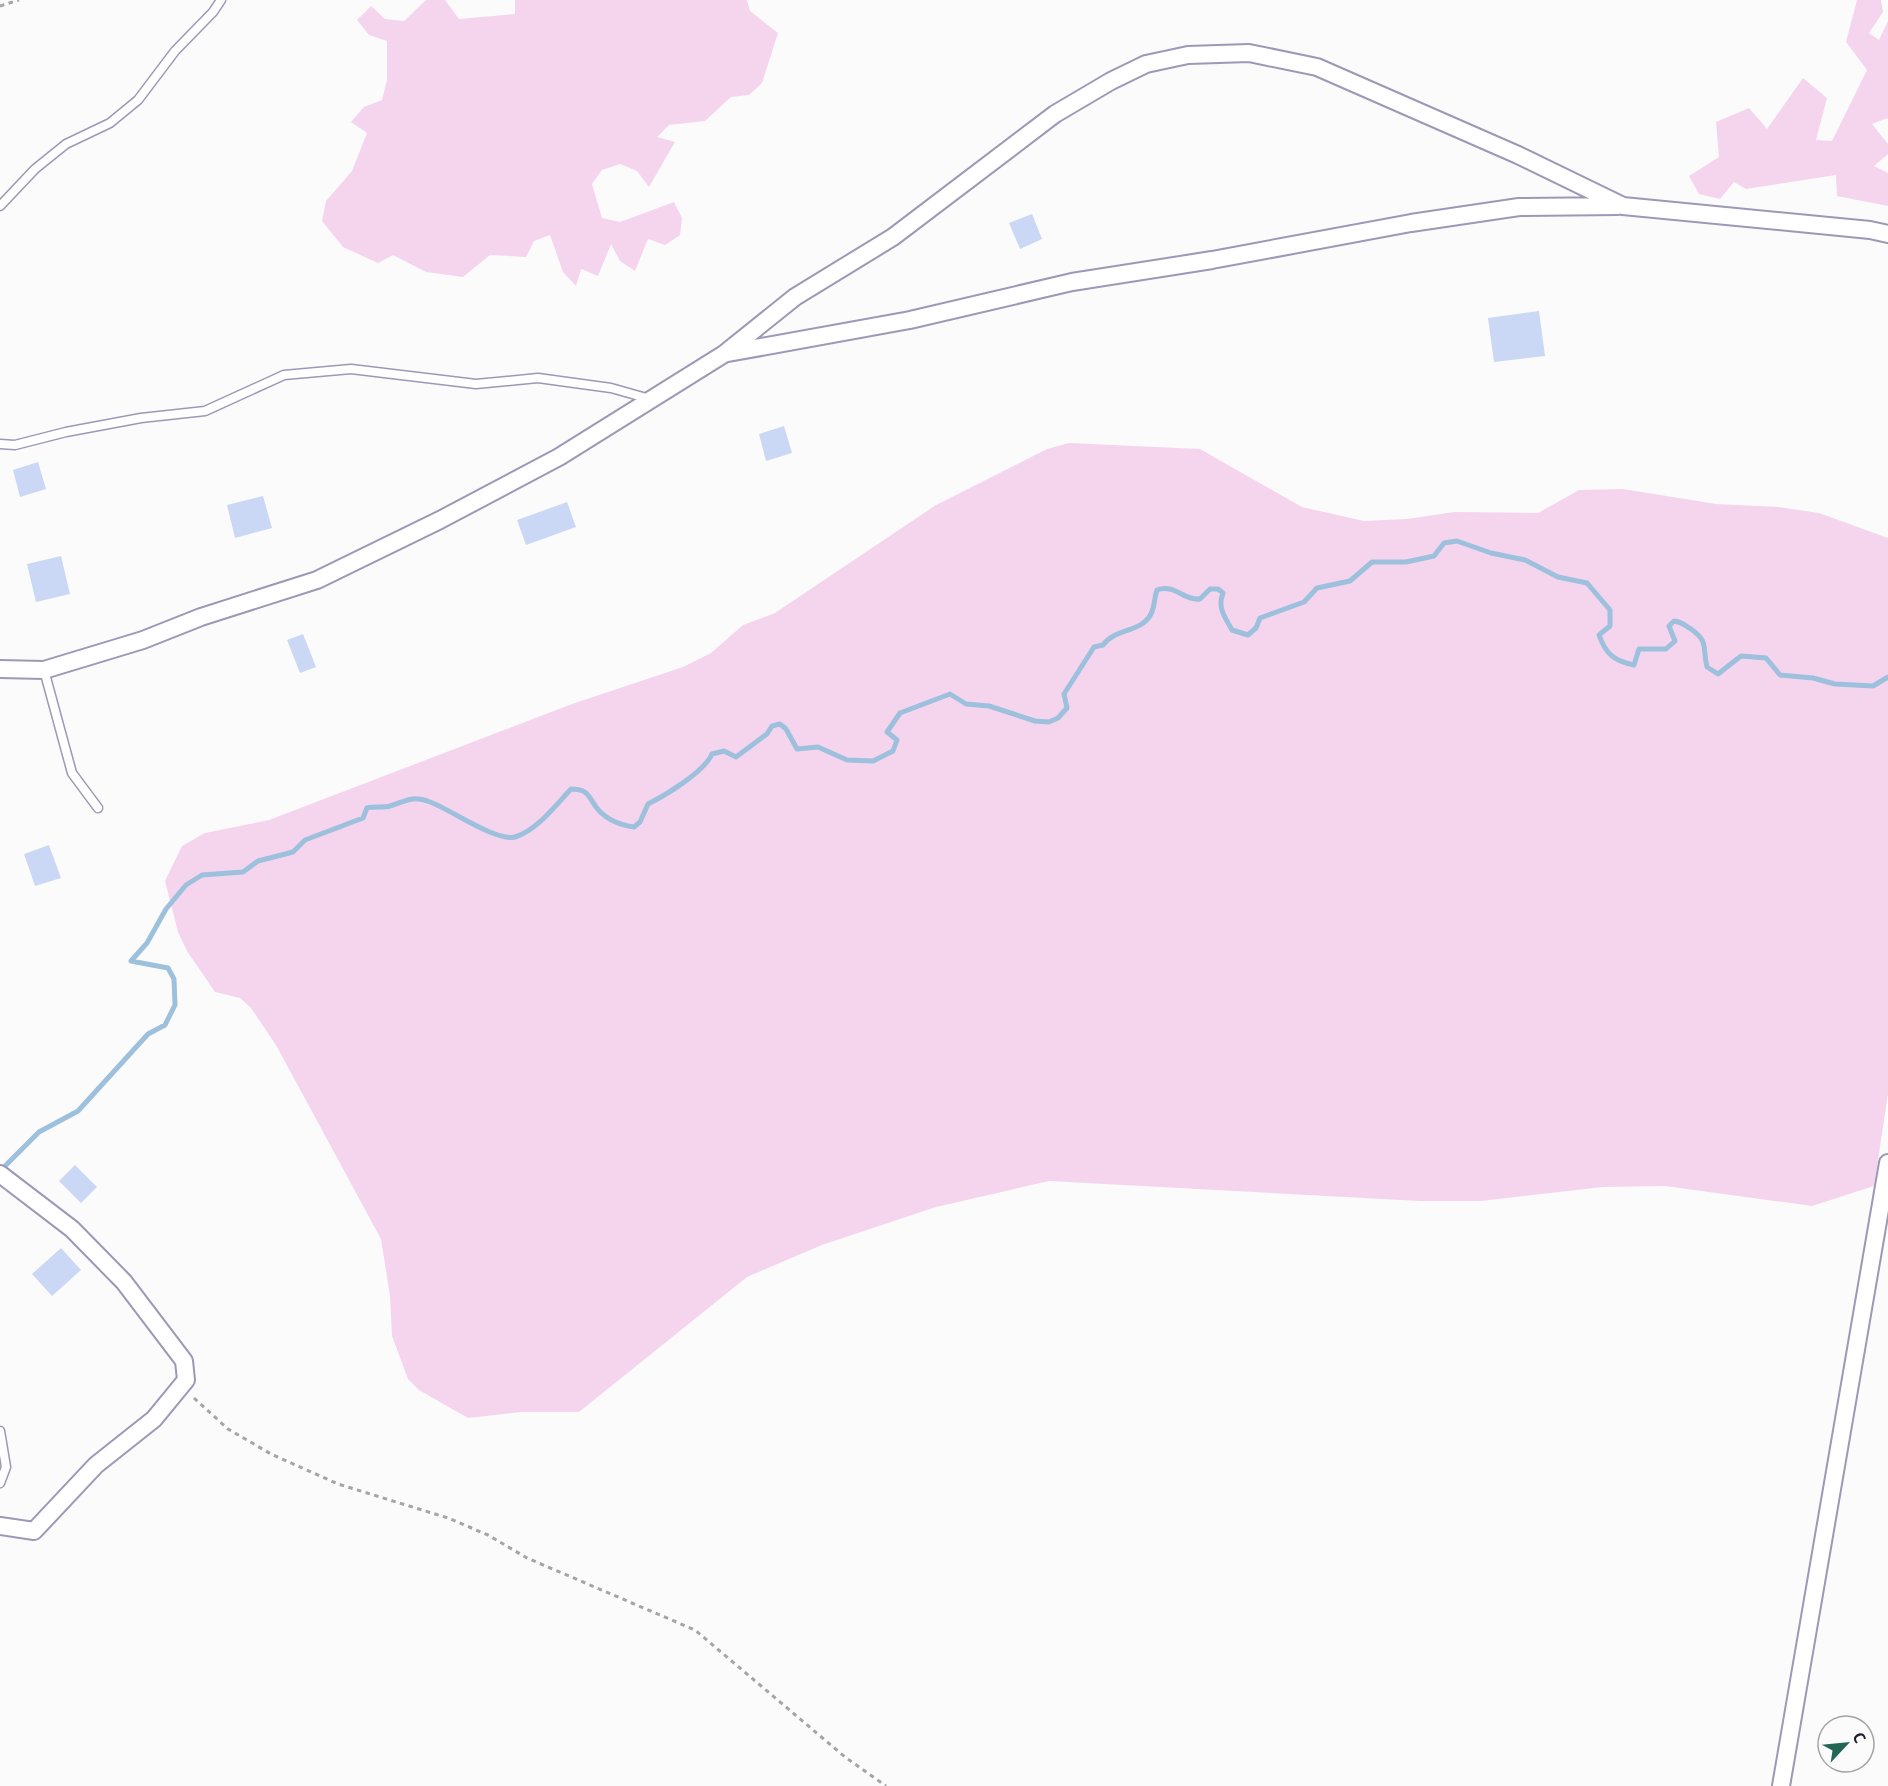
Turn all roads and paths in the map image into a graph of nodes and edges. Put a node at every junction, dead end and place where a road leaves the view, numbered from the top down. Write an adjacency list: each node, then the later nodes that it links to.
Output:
1 (20, 0): 3 (path)
2 (221, 0): 4 (lane)
3 (0, 6)
4 (0, 206)
5 (1623, 206): 6 (street); 7 (street); 7 (street)
6 (1888, 234)
7 (724, 354): 8 (street)
8 (650, 399): 9 (lane); 11 (street)
9 (0, 444)
10 (0, 669): 11 (street)
11 (44, 670): 12 (lane)
12 (98, 808)
13 (1888, 1163): 20 (street)
14 (0, 1174): 15 (street)
15 (182, 1387): 18 (street); 19 (path)
16 (0, 1431): 17 (lane)
17 (0, 1483)
18 (0, 1526)
19 (886, 1786)
20 (1781, 1786)

